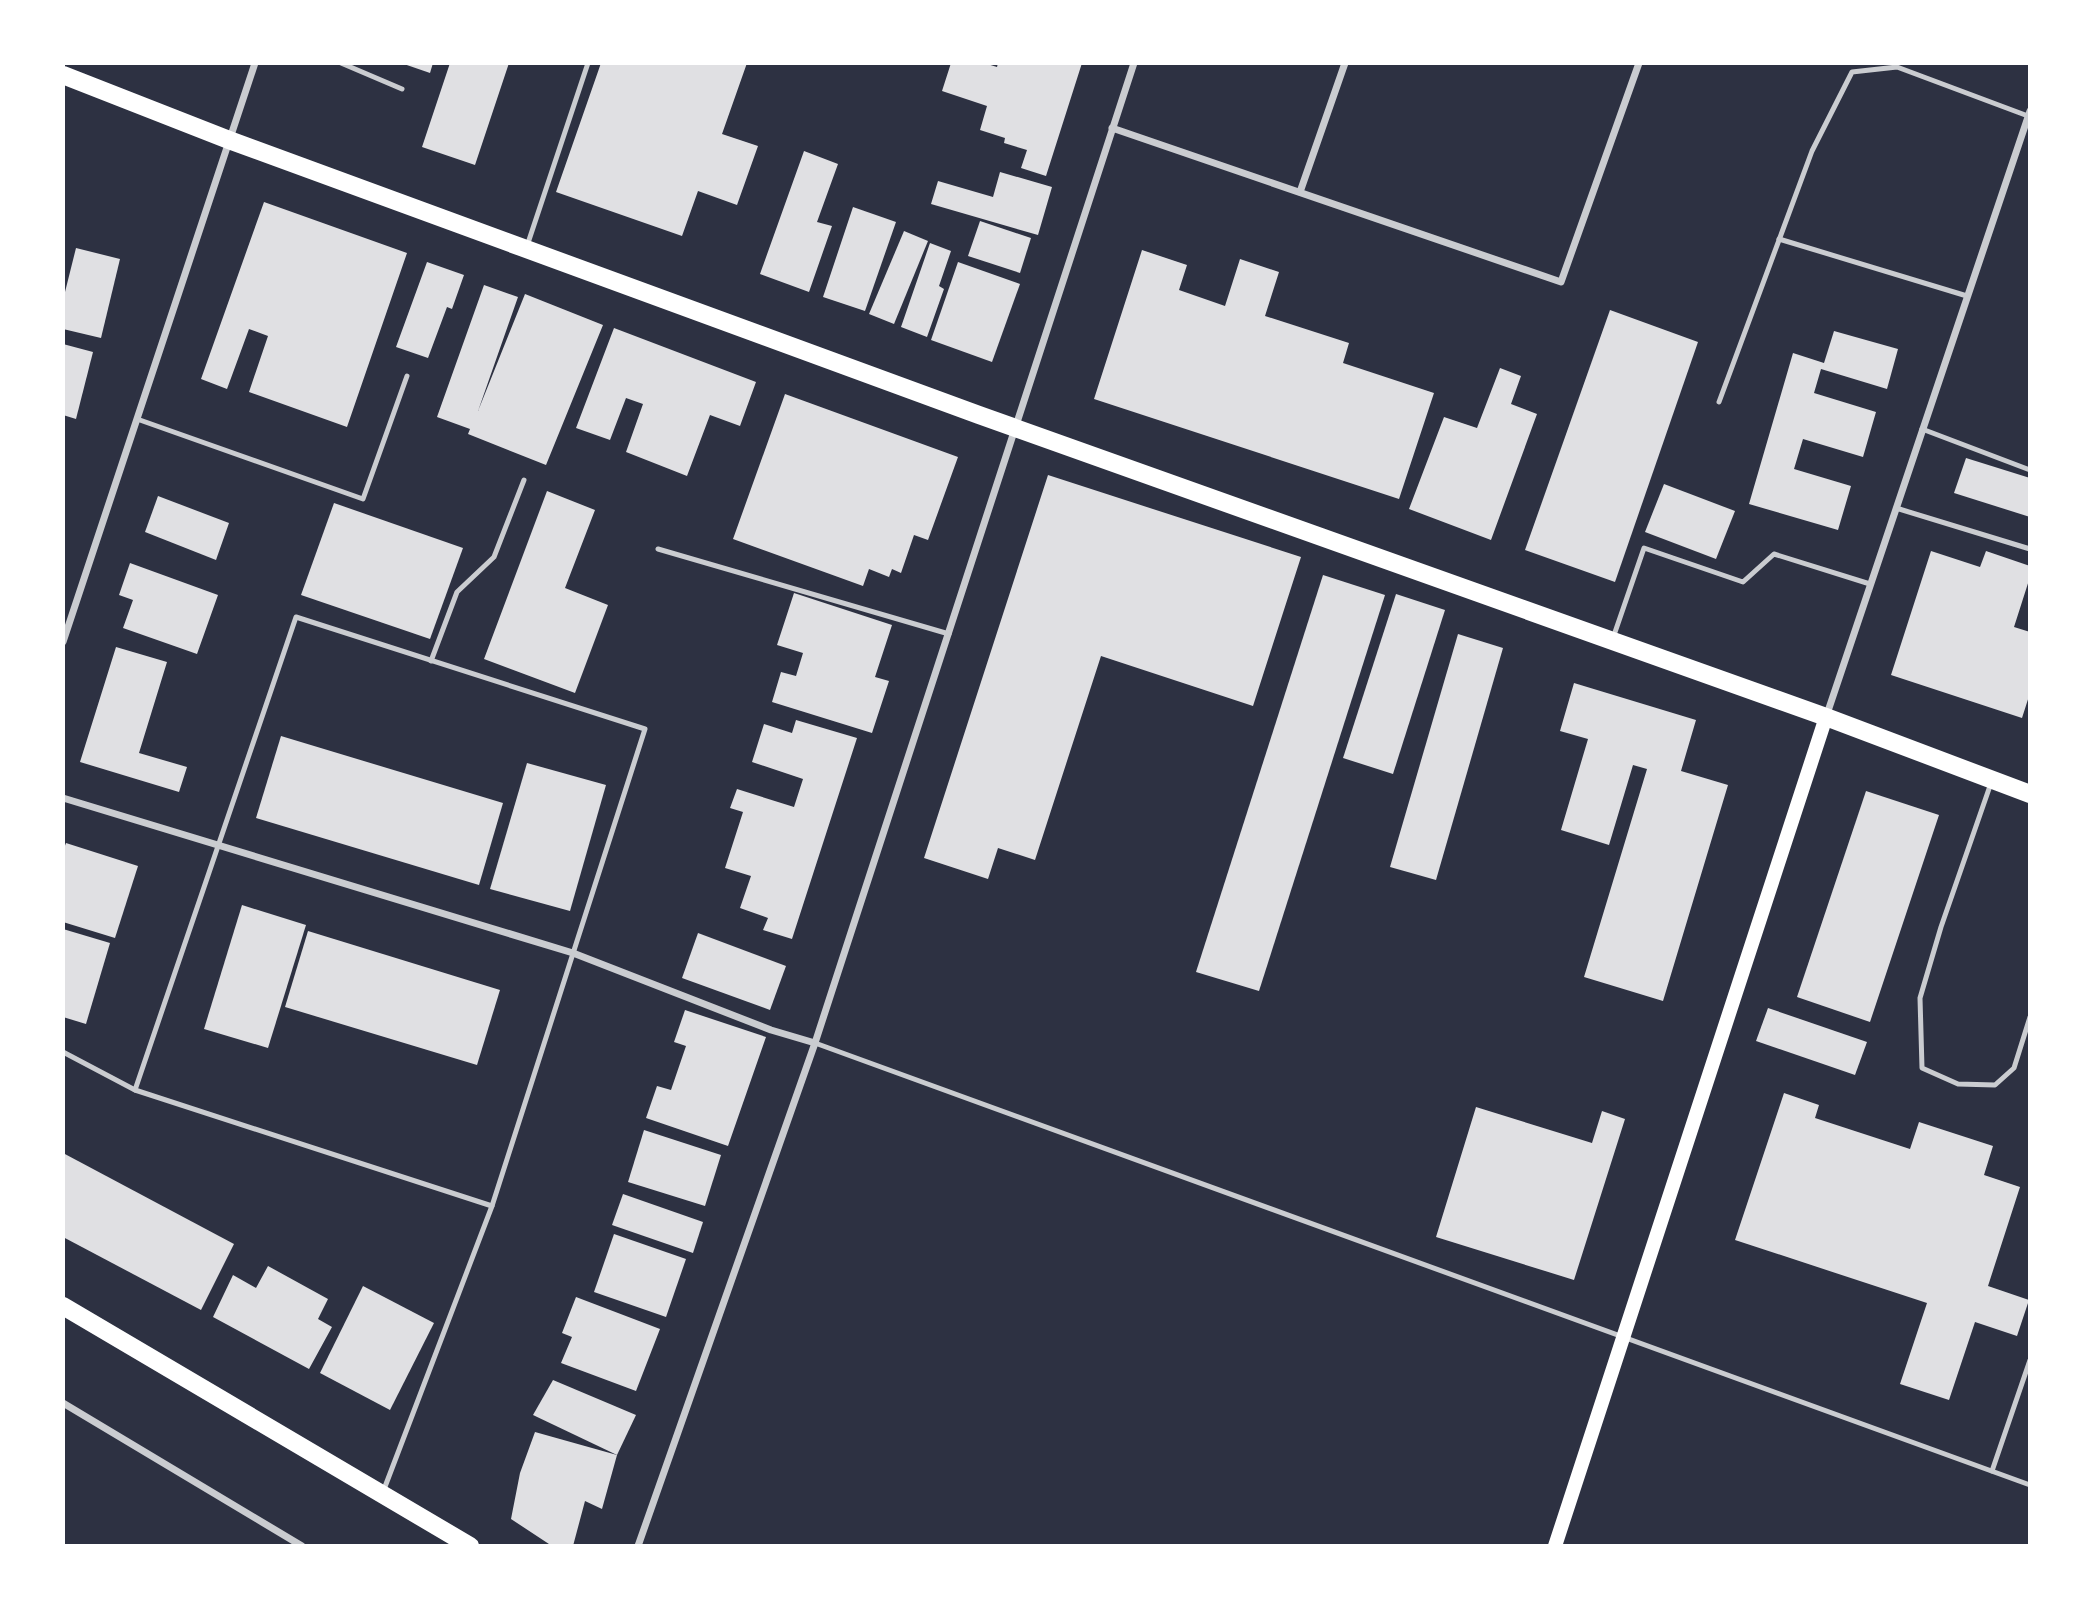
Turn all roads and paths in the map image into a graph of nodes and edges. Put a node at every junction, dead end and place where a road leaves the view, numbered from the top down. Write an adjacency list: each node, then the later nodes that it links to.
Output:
1 (255, 63): 11 (street)
2 (341, 63): 8 (lane)
3 (588, 63): 14 (lane)
4 (1135, 63): 10 (street)
5 (1345, 63): 12 (street)
6 (1639, 63): 12 (street)
7 (63, 75): 11 (main road)
8 (401, 89)
9 (2029, 113): 13 (lane); 15 (street)
10 (1112, 128): 12 (street); 19 (street)
11 (229, 140): 14 (main road); 18 (street)
12 (1300, 192)
13 (1780, 239): 15 (lane); 17 (lane)
14 (526, 249): 19 (main road)
15 (1968, 296): 20 (street)
16 (407, 376): 18 (lane)
17 (1719, 402)
18 (137, 419): 29 (street)
19 (1017, 429): 27 (street); 28 (main road)
20 (1923, 429): 21 (lane); 23 (street)
21 (2030, 470)
22 (524, 480): 30 (lane)
23 (1896, 508): 25 (lane); 26 (street)
24 (658, 549): 27 (lane)
25 (2030, 549)
26 (1870, 584): 28 (lane); 31 (street)
27 (949, 634): 38 (street)
28 (1612, 641): 31 (main road)
29 (63, 642)
30 (431, 661): 35 (lane); 36 (lane)
31 (1826, 717): 32 (main road); 43 (main road)
32 (1993, 780): 33 (main road); 37 (lane)
33 (2030, 794)
34 (63, 798): 35 (street)
35 (220, 846): 36 (street); 40 (lane)
36 (573, 953): 38 (street); 41 (lane)
37 (2030, 1017)
38 (815, 1044): 43 (lane); 51 (street)
39 (63, 1052): 40 (lane)
40 (135, 1090): 41 (lane)
41 (492, 1206): 48 (lane)
42 (63, 1306): 48 (main road)
43 (1623, 1338): 46 (lane); 52 (main road)
44 (2030, 1360): 46 (lane)
45 (63, 1404): 49 (street)
46 (1992, 1471): 47 (lane)
47 (2030, 1485)
48 (382, 1494): 50 (main road)
49 (302, 1546)
50 (471, 1546)
51 (638, 1546)
52 (1555, 1546)

